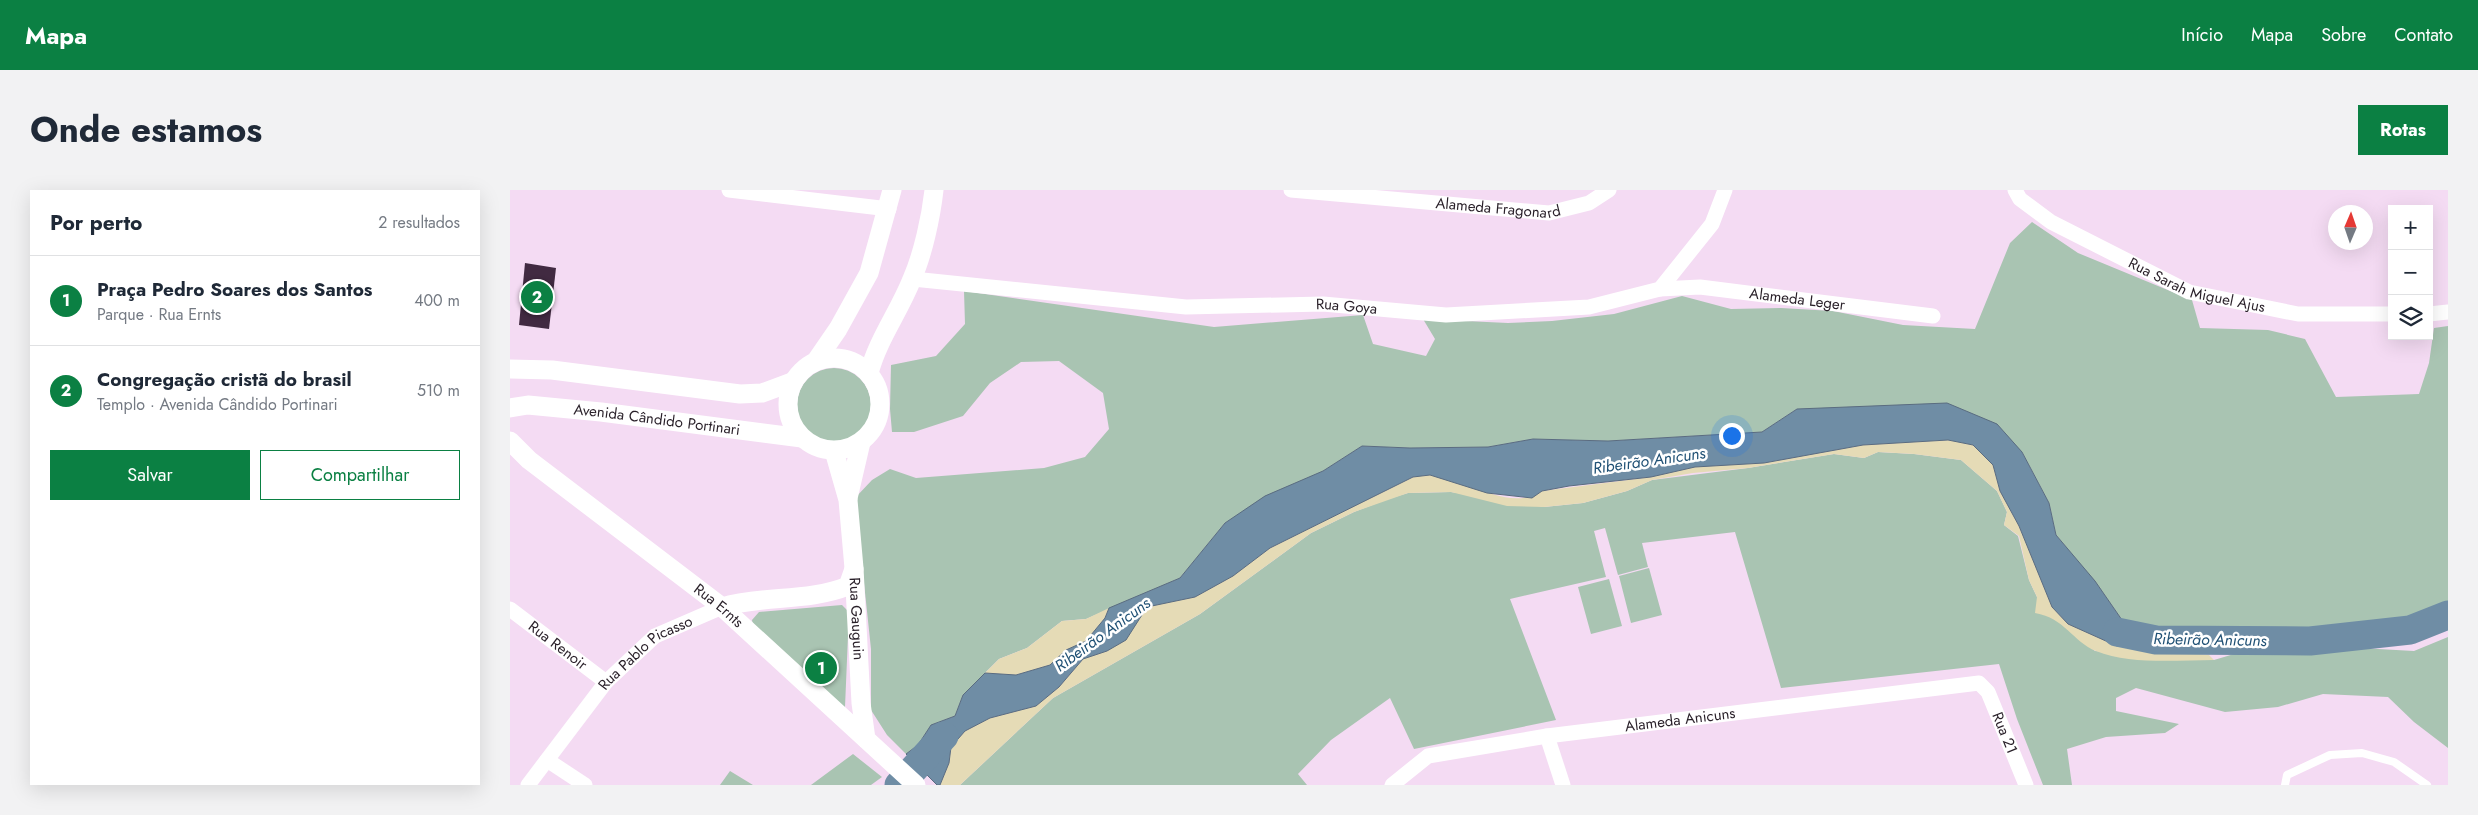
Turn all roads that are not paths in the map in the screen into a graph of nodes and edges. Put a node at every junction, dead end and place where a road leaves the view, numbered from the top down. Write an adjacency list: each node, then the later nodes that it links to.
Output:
1 (730, 190): 8 (street)
2 (892, 190): 8 (street)
3 (934, 190): 9 (street)
4 (1291, 190): 5 (street, Alameda Fragonard)
5 (1609, 190)
6 (1725, 190): 10 (street)
7 (2017, 194): 12 (street, Rua Sarah Miguel Ajus)
8 (889, 208): 15 (street)
9 (912, 279): 10 (street, Rua Goya); 17 (street)
10 (1660, 289): 14 (street, Alameda Leger)
11 (2448, 312): 13 (street)
12 (2388, 314)
13 (2433, 314)
14 (1933, 316)
15 (816, 361): 17 (street); 18 (street)
16 (510, 369): 18 (street)
17 (869, 373): 22 (street)
18 (792, 382): 20 (street)
19 (510, 408): 20 (street, Avenida Cândido Portinari)
20 (802, 438): 23 (street)
21 (510, 441): 26 (street, Rua Ernts)
22 (861, 442): 23 (street); 24 (street, Rua Gauguin)
23 (834, 451): 24 (street, Rua Gauguin)
24 (848, 500): 25 (street, Rua Gauguin)
25 (854, 568): 26 (street, Rua Pablo Picasso); 31 (street, Rua Gauguin)
26 (722, 607): 28 (street, Rua Pablo Picasso); 31 (street, Rua Ernts)
27 (510, 609): 28 (street, Rua Renoir)
28 (606, 682): 32 (street, Rua Pablo Picasso)
29 (1979, 683): 30 (street, Alameda Anicuns); 38 (street, Rua 21)
30 (1547, 736): 36 (street, Alameda Anicuns); 37 (street)
31 (873, 744): 35 (street, Rua Ernts)
32 (548, 760): 33 (street, Rua Pablo Picasso); 34 (street)
33 (528, 785)
34 (585, 785)
35 (916, 785)
36 (1392, 785)
37 (1564, 785)
38 (2026, 785)
39 (2285, 785): 40 (lane)
40 (2426, 785)

